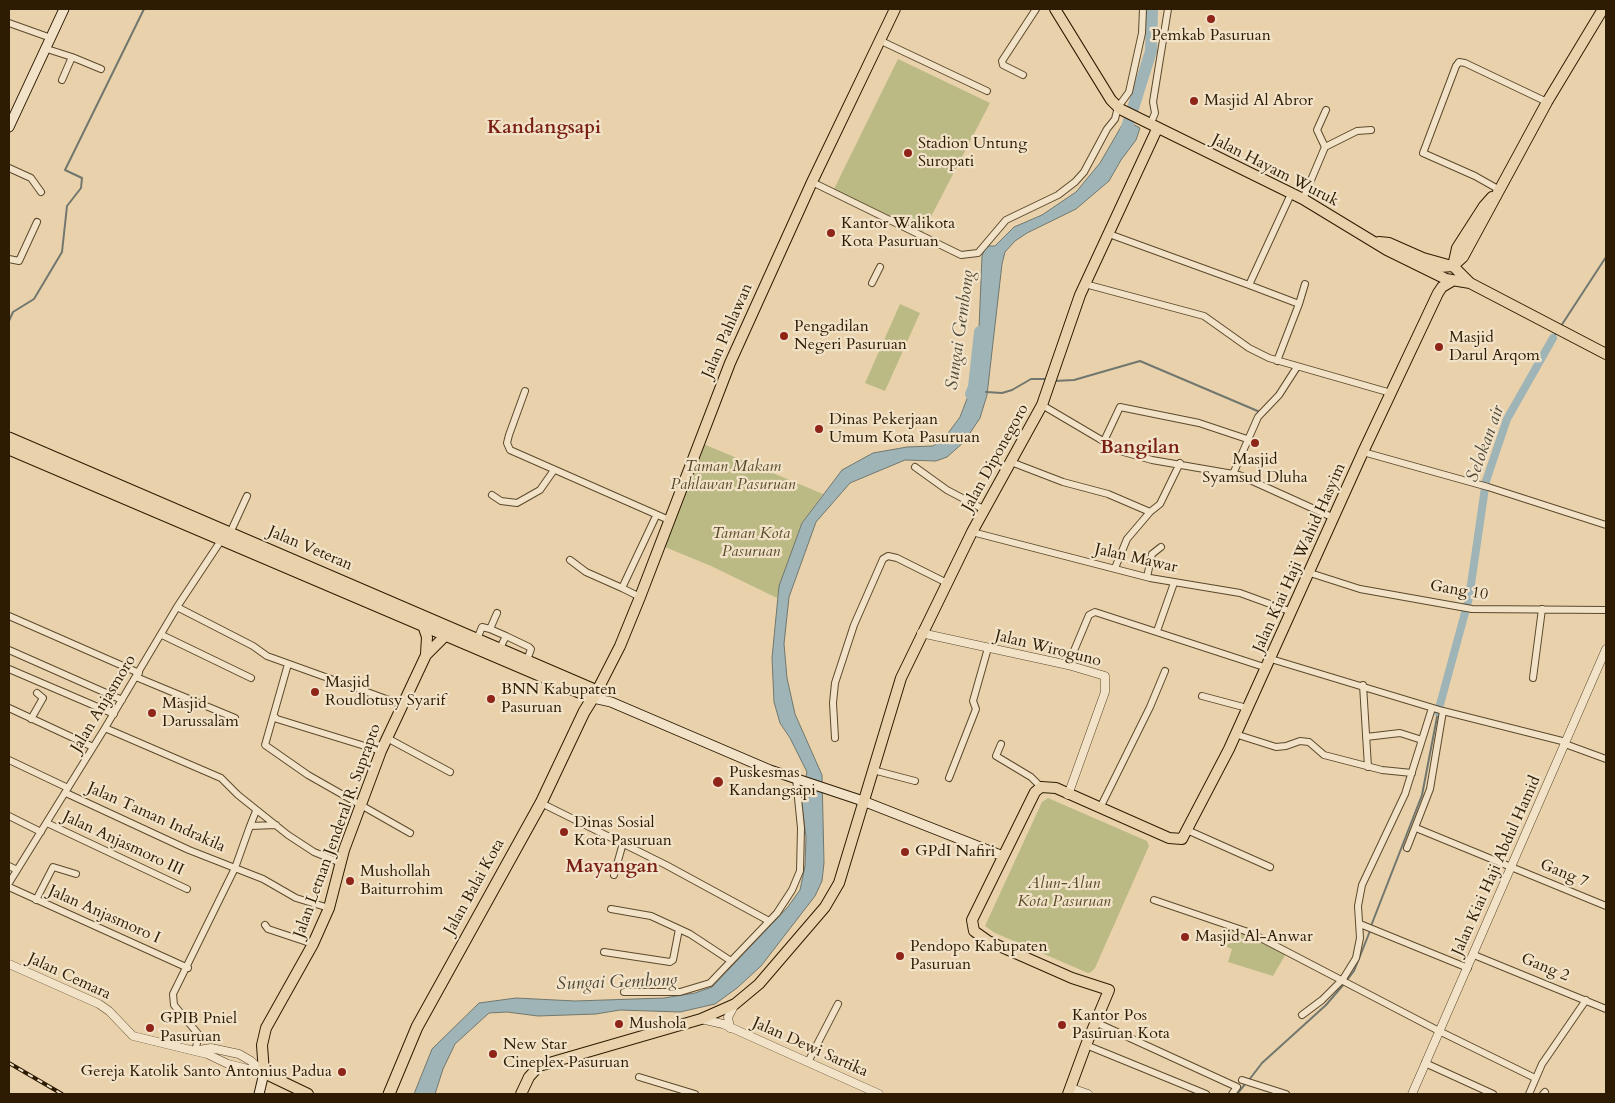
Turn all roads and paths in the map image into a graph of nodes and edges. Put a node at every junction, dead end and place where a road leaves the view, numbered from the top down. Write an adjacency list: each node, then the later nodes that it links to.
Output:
1 (64, 9): 9 (main road)
2 (895, 9): 10 (main road, Jalan Pahlawan)
3 (1036, 9): 14 (street)
4 (1055, 9): 18 (main road)
5 (1143, 9): 18 (street)
6 (1168, 9): 20 (street)
7 (1603, 9): 17 (main road)
8 (9, 24): 9 (street)
9 (51, 38): 11 (main road)
10 (880, 40): 16 (street); 25 (main road, Jalan Pahlawan)
11 (47, 49): 12 (street); 21 (main road)
12 (72, 56): 13 (street); 15 (street)
13 (101, 69)
14 (1023, 75)
15 (62, 80)
16 (986, 91)
17 (1547, 102): 26 (main road); 26 (street)
18 (1119, 108): 20 (main road, Jalan Hayam Wuruk); 25 (street)
19 (1326, 110): 23 (street)
20 (1152, 126): 28 (main road, Jalan Hayam Wuruk); 31 (main road, Jalan Diponegoro)
21 (9, 127)
22 (1371, 130): 23 (street)
23 (1325, 147): 29 (street)
24 (9, 168): 27 (street)
25 (812, 182): 66 (main road, Jalan Pahlawan)
26 (1497, 191): 33 (main road)
27 (41, 192)
28 (1291, 194): 29 (main road, Jalan Hayam Wuruk); 41 (street)
29 (1303, 200): 32 (main road, Jalan Hayam Wuruk)
30 (36, 222): 34 (street)
31 (1109, 234): 39 (main road, Jalan Diponegoro); 41 (street)
32 (1378, 242): 36 (main road, Jalan Hayam Wuruk); 36 (main road, Jalan Hayam Wuruk)
33 (1461, 250): 36 (main road, Jalan Kiai Haji Wahid Hasyim); 38 (main road)
34 (9, 259)
35 (880, 267): 37 (street)
36 (1444, 272): 38 (main road); 38 (main road); 47 (main road, Jalan Kiai Haji Wahid Hasyim)
37 (872, 283)
38 (1470, 283): 43 (main road)
39 (1085, 284): 44 (street); 48 (main road, Jalan Diponegoro)
40 (1305, 284): 42 (street)
41 (1249, 285): 42 (street)
42 (1299, 304): 44 (street)
43 (1606, 354)
44 (1277, 361): 45 (street)
45 (1297, 367): 47 (street); 50 (street)
46 (525, 391): 57 (street)
47 (1391, 393): 53 (main road, Jalan Kiai Haji Wahid Hasyim)
48 (1042, 405): 51 (street); 54 (main road, Jalan Diponegoro)
49 (9, 438): 61 (highway, Jalan Veteran)
50 (1248, 439): 51 (street); 58 (street)
51 (1104, 441): 55 (street)
52 (9, 449): 61 (highway, Jalan Veteran)
53 (1363, 452): 65 (main road, Jalan Kiai Haji Wahid Hasyim); 67 (street)
54 (1011, 462): 62 (main road, Jalan Diponegoro); 63 (street)
55 (1180, 463): 58 (street); 63 (street)
56 (915, 467): 62 (street)
57 (554, 470): 59 (street); 64 (street)
58 (1233, 474): 65 (street)
59 (492, 495)
60 (247, 496): 69 (street, Jalan Anjasmoro)
61 (158, 507): 69 (highway, Jalan Veteran)
62 (985, 510): 68 (main road, Jalan Diponegoro)
63 (1148, 514): 73 (street)
64 (656, 516): 66 (street); 78 (street)
65 (1334, 518): 74 (main road, Jalan Kiai Haji Wahid Hasyim)
66 (669, 520): 79 (main road, Jalan Pahlawan)
67 (1606, 525)
68 (972, 532): 73 (street, Jalan Mawar); 76 (main road, Jalan Diponegoro)
69 (226, 536): 71 (highway, Jalan Veteran); 80 (street, Jalan Anjasmoro)
70 (1160, 547): 75 (street)
71 (278, 558): 86 (highway, Jalan Veteran); 89 (highway, Jalan Veteran)
72 (570, 560): 78 (street)
73 (1115, 568): 75 (street, Jalan Mawar)
74 (1310, 573): 81 (street, Gang 10); 83 (main road, Jalan Kiai Haji Wahid Hasyim)
75 (1147, 577): 77 (street, Jalan Mawar)
76 (948, 583): 90 (main road, Jalan Diponegoro); 126 (street)
77 (1174, 583): 83 (street, Jalan Mawar); 88 (street)
78 (622, 588): 79 (street)
79 (640, 597): 110 (main road, Jalan Pahlawan)
80 (177, 607): 91 (street, Jalan Anjasmoro); 100 (street)
81 (1542, 609): 82 (street, Gang 10); 107 (street)
82 (1606, 610)
83 (1292, 612): 99 (main road, Jalan Kiai Haji Wahid Hasyim)
84 (497, 613): 87 (street)
85 (9, 616): 105 (street)
86 (423, 624): 89 (highway, Jalan Veteran); 98 (main road)
87 (490, 628): 92 (street); 93 (street)
88 (1157, 631): 99 (street); 102 (street)
89 (451, 632): 93 (highway, Jalan Veteran); 98 (main road); 101 (highway, Jalan Veteran)
90 (921, 633): 95 (street, Jalan Wiroguno); 135 (main road, Jalan Diponegoro)
91 (162, 635): 105 (street, Jalan Anjasmoro); 106 (street)
92 (506, 636): 94 (street); 101 (street)
93 (477, 638): 94 (highway, Jalan Veteran)
94 (500, 648): 101 (highway, Jalan Veteran)
95 (988, 648): 102 (street, Jalan Wiroguno); 138 (street)
96 (1606, 649): 128 (street, Jalan Kiai Haji Abdul Hamid)
97 (9, 650): 112 (street)
98 (426, 655): 113 (main road, Jalan Letnan Jenderal R. Suprapto)
99 (1269, 663): 108 (street); 115 (main road, Jalan Kiai Haji Wahid Hasyim)
100 (288, 664): 113 (street); 119 (street)
101 (525, 664): 110 (highway, Jalan Veteran)
102 (1068, 665): 143 (street, Jalan Wiroguno)
103 (9, 669): 118 (street)
104 (1165, 671): 147 (street)
105 (138, 675): 112 (street, Jalan Anjasmoro); 121 (street)
106 (251, 678)
107 (1533, 678)
108 (1362, 685): 116 (street); 124 (street)
109 (37, 693): 120 (street)
110 (595, 694): 139 (main road); 145 (highway, Jalan Balai Kota)
111 (1202, 696): 115 (street)
112 (122, 700): 118 (street, Jalan Anjasmoro)
113 (402, 705): 125 (main road, Jalan Letnan Jenderal R. Suprapto)
114 (9, 708): 120 (street)
115 (1247, 708): 123 (main road, Jalan Kiai Haji Wahid Hasyim)
116 (1433, 708): 117 (street); 127 (street)
117 (1443, 711): 128 (street); 153 (street)
118 (114, 714): 122 (street, Jalan Anjasmoro)
119 (274, 716): 131 (street); 146 (street)
120 (30, 718): 130 (street)
121 (234, 718)
122 (105, 728): 130 (street, Jalan Anjasmoro); 148 (street)
123 (1235, 734): 134 (street); 156 (main road, Jalan Kiai Haji Wahid Hasyim)
124 (1366, 737): 127 (street); 134 (street)
125 (387, 738): 131 (main road, Jalan Letnan Jenderal R. Suprapto); 136 (street)
126 (836, 738)
127 (1422, 740): 137 (street)
128 (1565, 743): 132 (street); 163 (street, Jalan Kiai Haji Abdul Hamid)
129 (1002, 744): 141 (street)
130 (93, 747): 142 (street, Jalan Anjasmoro)
131 (381, 751): 146 (main road, Jalan Letnan Jenderal R. Suprapto)
132 (1606, 759)
133 (9, 760): 142 (street, Jalan Taman Indrakila)
134 (1368, 767): 137 (street)
135 (873, 770): 140 (street); 144 (main road, Jalan Diponegoro)
136 (450, 772)
137 (1412, 773): 177 (street)
138 (949, 778)
139 (798, 779): 144 (main road); 175 (street)
140 (915, 782)
141 (1040, 787): 143 (main road); 159 (main road)
142 (67, 791): 150 (street, Jalan Anjasmoro); 164 (street, Jalan Taman Indrakila)
143 (1068, 795): 147 (main road)
144 (863, 801): 159 (main road); 189 (main road, Jalan Diponegoro)
145 (540, 803): 157 (street); 208 (highway, Jalan Balai Kota)
146 (360, 805): 155 (street); 160 (main road, Jalan Letnan Jenderal R. Suprapto)
147 (1100, 808): 156 (main road)
148 (256, 811): 151 (street); 152 (street, Jalan Taman Indrakila)
149 (9, 816): 154 (street)
150 (47, 823): 154 (street, Jalan Anjasmoro); 169 (street, Jalan Anjasmoro III)
151 (276, 825): 152 (street); 160 (street)
152 (250, 826): 164 (street, Jalan Taman Indrakila)
153 (1416, 828): 158 (street); 163 (street, Gang 7)
154 (41, 832): 165 (street, Jalan Anjasmoro)
155 (410, 833)
156 (1184, 834): 162 (street)
157 (623, 843): 167 (street); 175 (street)
158 (1408, 848)
159 (1003, 856): 194 (main road)
160 (341, 863): 173 (main road, Jalan Letnan Jenderal R. Suprapto)
161 (9, 866): 165 (street)
162 (1270, 867)
163 (1512, 867): 172 (street, Gang 7); 181 (street, Jalan Kiai Haji Abdul Hamid)
164 (235, 868): 173 (street, Jalan Taman Indrakila); 184 (street)
165 (17, 870): 168 (street, Jalan Anjasmoro)
166 (76, 874): 170 (street)
167 (614, 875)
168 (9, 885): 170 (street, Jalan Anjasmoro I)
169 (187, 889)
170 (36, 900): 184 (street, Jalan Anjasmoro I)
171 (1154, 900): 186 (street)
172 (1606, 906)
173 (328, 908): 179 (main road, Jalan Letnan Jenderal R. Suprapto)
174 (612, 909): 178 (street)
175 (769, 921): 182 (street)
176 (265, 925): 179 (street)
177 (1364, 925): 185 (street); 186 (street)
178 (679, 929): 180 (street); 182 (street)
179 (312, 944): 201 (main road, Jalan Letnan Jenderal R. Suprapto)
180 (604, 952)
181 (1474, 954): 185 (street, Jalan Kiai Haji Abdul Hamid); 188 (street, Gang 2)
182 (731, 961): 187 (street)
183 (9, 964): 198 (street, Jalan Cemara)
184 (188, 968): 198 (street)
185 (1468, 968): 196 (street, Jalan Kiai Haji Abdul Hamid)
186 (1344, 979): 192 (street); 196 (street)
187 (624, 992)
188 (1586, 1000): 191 (street, Gang 2); 203 (street)
189 (735, 1004): 193 (main road, Jalan Diponegoro); 195 (street)
190 (838, 1004): 199 (street)
191 (1606, 1009)
192 (1302, 1015)
193 (701, 1019): 195 (street, Jalan Dewi Sartika); 209 (main road, Jalan Diponegoro)
194 (1095, 1022): 197 (main road); 214 (street)
195 (730, 1028): 199 (street, Jalan Dewi Sartika)
196 (1439, 1031): 200 (street, Jalan Kiai Haji Abdul Hamid); 203 (street)
197 (1086, 1045): 205 (main road); 213 (street)
198 (195, 1051): 201 (street, Jalan Cemara); 201 (street, Jalan Cemara)
199 (808, 1062): 211 (street, Jalan Dewi Sartika)
200 (1426, 1063): 216 (street, Jalan Kiai Haji Abdul Hamid); 217 (street)
201 (264, 1073): 206 (main road); 207 (main road)
202 (640, 1077): 210 (street)
203 (1535, 1078): 218 (street)
204 (1243, 1080): 215 (street)
205 (1069, 1091): 212 (street)
206 (259, 1094)
207 (308, 1094)
208 (389, 1094)
209 (521, 1094)
210 (695, 1094)
211 (879, 1094)
212 (1088, 1094)
213 (1206, 1094)
214 (1232, 1094)
215 (1286, 1094)
216 (1412, 1094)
217 (1494, 1094)
218 (1529, 1094)

